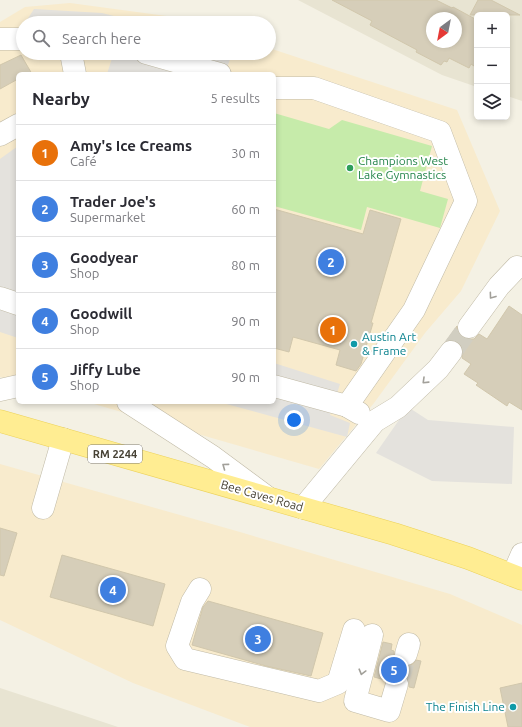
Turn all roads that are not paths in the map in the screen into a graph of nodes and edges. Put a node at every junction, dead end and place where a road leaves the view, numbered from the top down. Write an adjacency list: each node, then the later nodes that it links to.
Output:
1 (0, 39): 2 (street)
2 (16, 39)
3 (72, 60): 5 (street)
4 (171, 60): 6 (street)
5 (75, 72)
6 (213, 72)
7 (276, 88): 19 (street)
8 (16, 126): 9 (street)
9 (0, 135)
10 (517, 267): 13 (street, one-way to 13)
11 (0, 298): 12 (street)
12 (16, 303)
13 (469, 327)
14 (452, 352): 21 (street, one-way to 21)
15 (16, 386): 17 (street)
16 (276, 387): 19 (street)
17 (0, 390)
18 (131, 404): 23 (street, one-way to 18)
19 (347, 406): 21 (street)
20 (0, 421): 22 (main road, Bee Caves Road / RM 2244)
21 (375, 421): 25 (street)
22 (63, 439): 23 (main road, Bee Caves Road / RM 2244); 24 (street)
23 (268, 498): 25 (main road, Bee Caves Road / RM 2244)
24 (43, 508)
25 (304, 508): 27 (main road, Bee Caves Road / RM 2244)
26 (522, 554): 27 (street)
27 (517, 577)
28 (200, 589): 29 (street, one-way to 29)
29 (397, 684)

